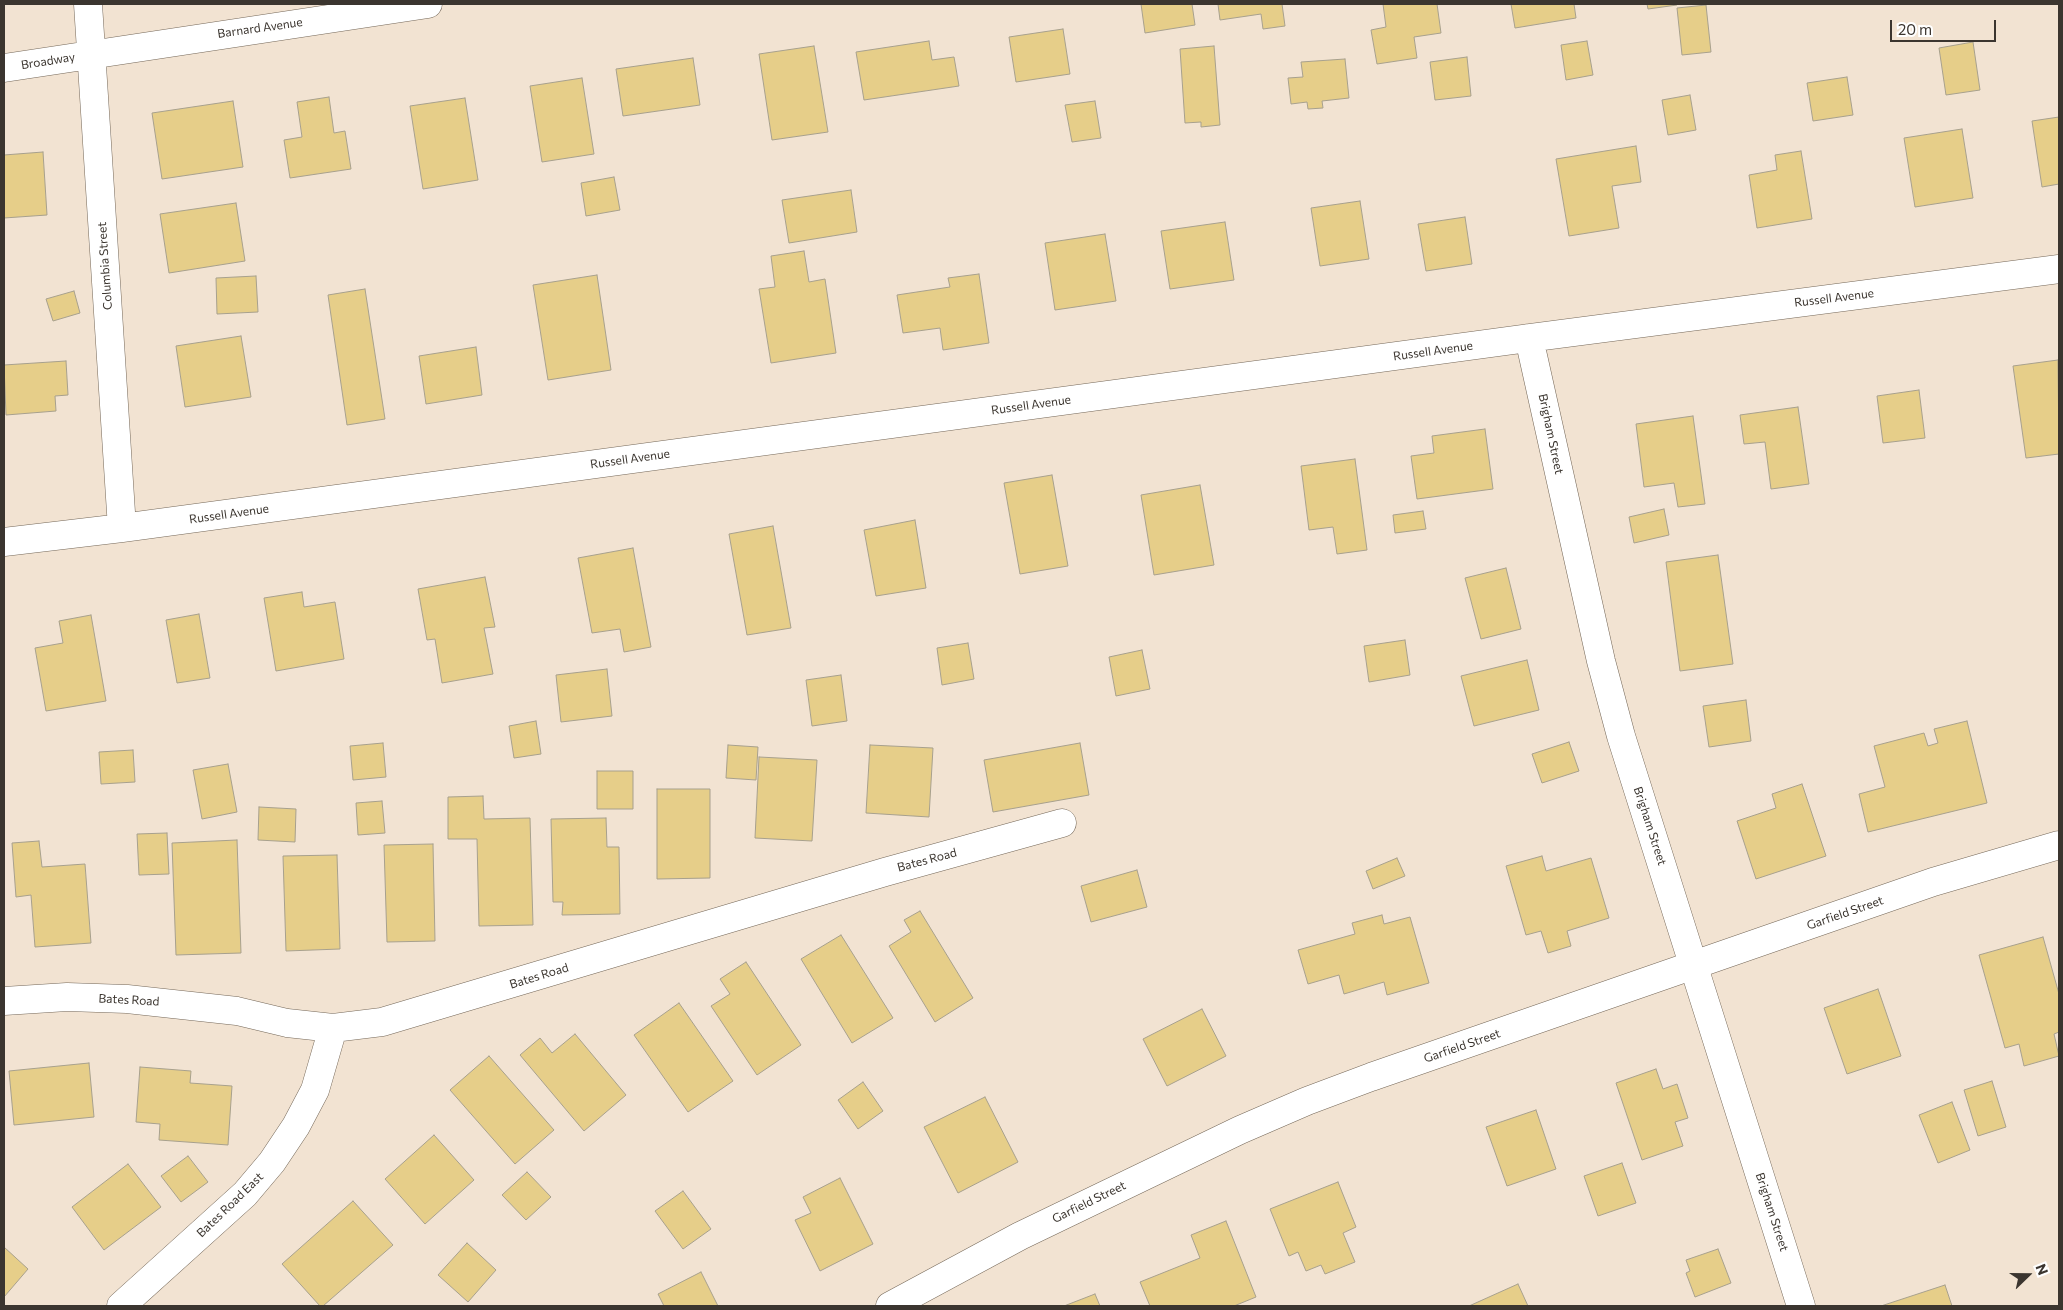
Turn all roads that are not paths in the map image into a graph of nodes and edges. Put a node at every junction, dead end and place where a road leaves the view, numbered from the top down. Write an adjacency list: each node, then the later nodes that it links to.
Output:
1 (88, 4): 3 (street, Columbia Street)
2 (428, 4): 3 (street, Barnard Avenue)
3 (92, 53): 4 (street, Broadway); 7 (street, Columbia Street)
4 (4, 68)
5 (2059, 269): 6 (street, Russell Avenue)
6 (1529, 338): 7 (street, Russell Avenue); 11 (street, Brigham Street)
7 (122, 528): 8 (street, Russell Avenue)
8 (4, 542)
9 (1062, 823): 13 (street, Bates Road)
10 (2059, 845): 11 (street, Garfield Street)
11 (1694, 966): 15 (street, Garfield Street); 16 (street, Brigham Street)
12 (4, 1001): 13 (street, Bates Road)
13 (333, 1028): 14 (street, Bates Road East)
14 (121, 1306)
15 (890, 1306)
16 (1801, 1306)

